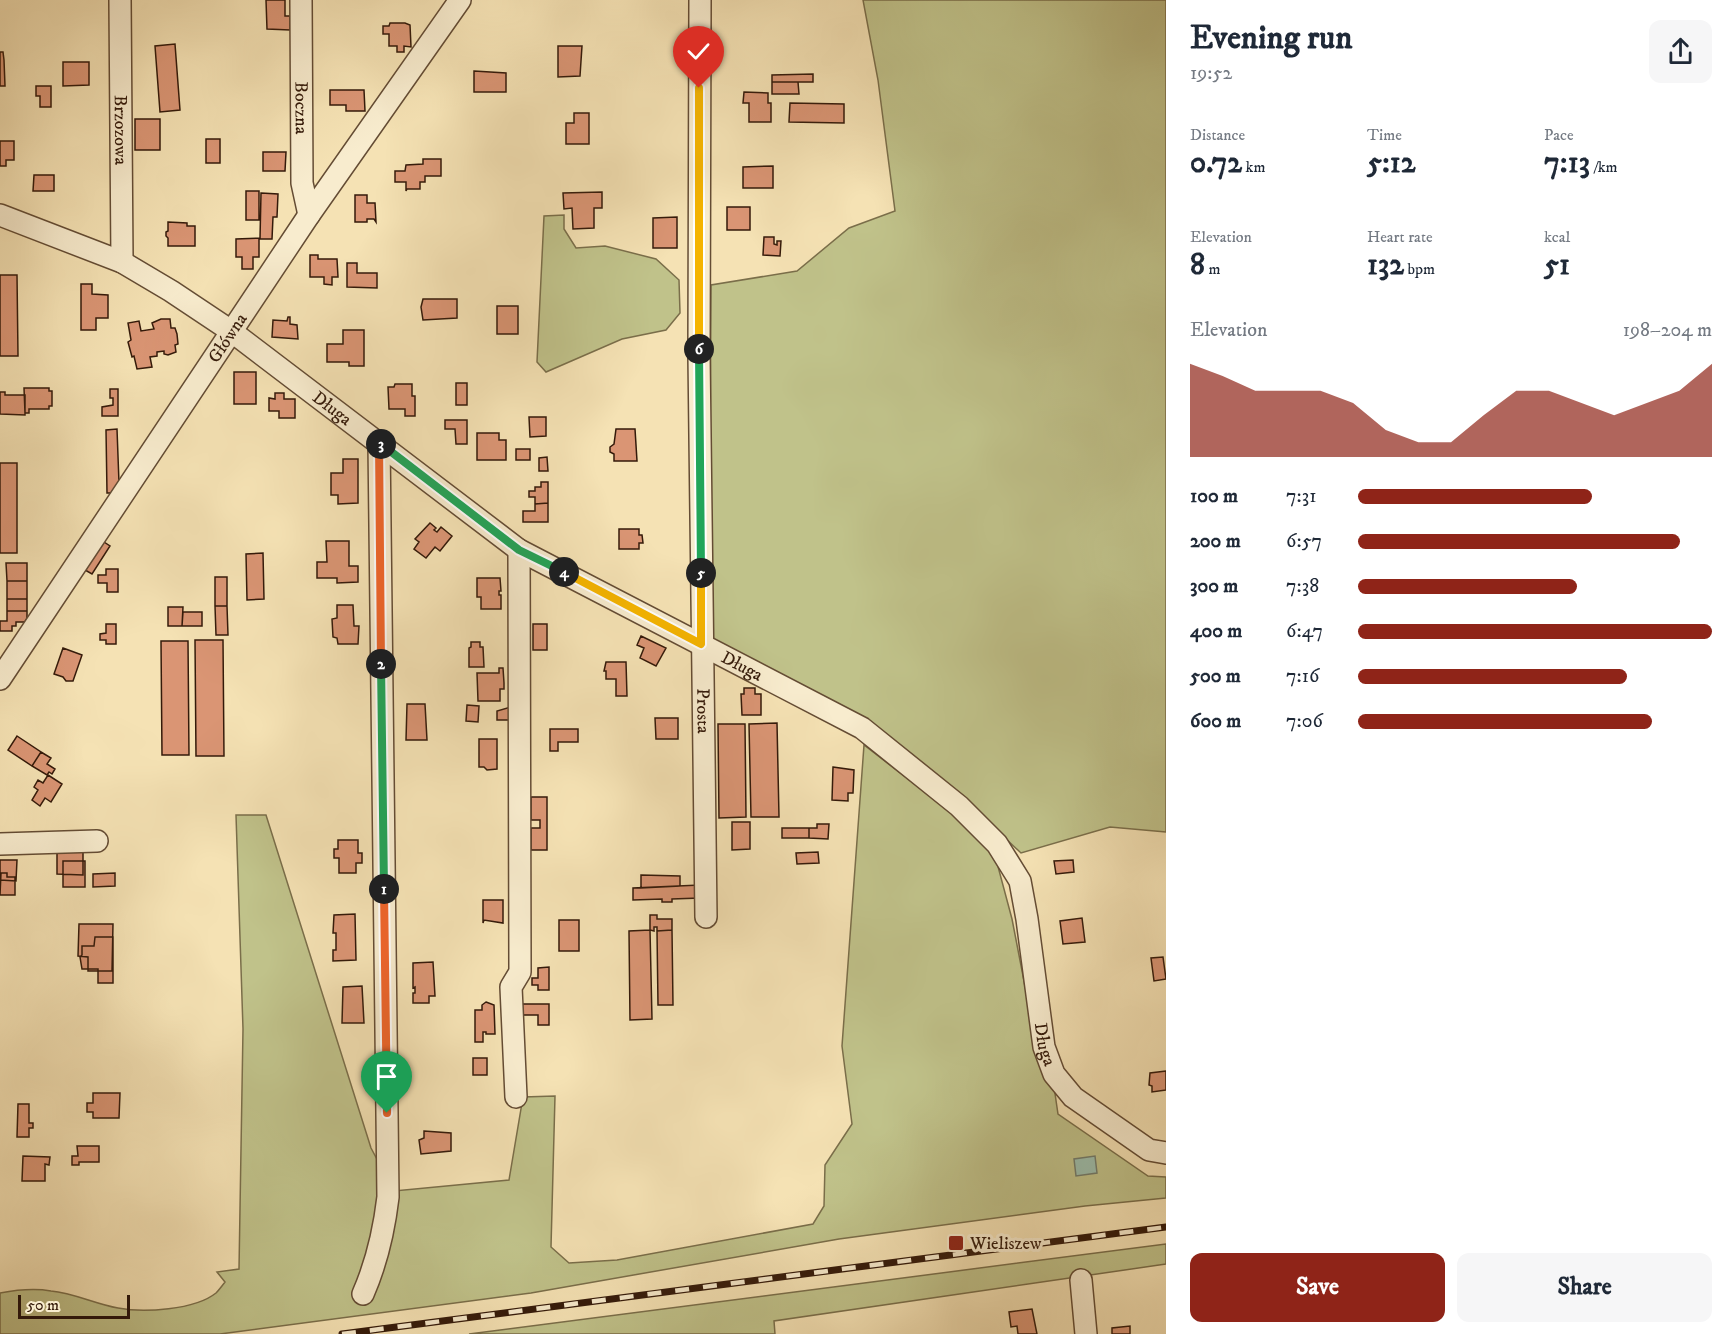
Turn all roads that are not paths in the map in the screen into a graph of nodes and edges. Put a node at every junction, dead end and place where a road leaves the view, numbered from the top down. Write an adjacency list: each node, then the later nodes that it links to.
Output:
1 (120, 0): 7 (street, Brzozowa)
2 (301, 0): 6 (street, Boczna)
3 (700, 0): 11 (street, Prosta)
4 (454, 5): 6 (street, Główna)
5 (0, 215): 7 (street, Długa)
6 (309, 215): 8 (street, Główna)
7 (122, 262): 8 (street, Długa)
8 (231, 331): 9 (street, Długa); 12 (street, Główna)
9 (379, 442): 10 (street, Długa); 19 (street)
10 (519, 550): 11 (street, Długa); 16 (street)
11 (701, 644): 15 (street, Prosta); 17 (street, Długa)
12 (0, 679)
13 (97, 841): 14 (street)
14 (0, 844)
15 (706, 917)
16 (516, 1097)
17 (1166, 1153)
18 (1081, 1280): 20 (street)
19 (363, 1294)
20 (1086, 1334)

